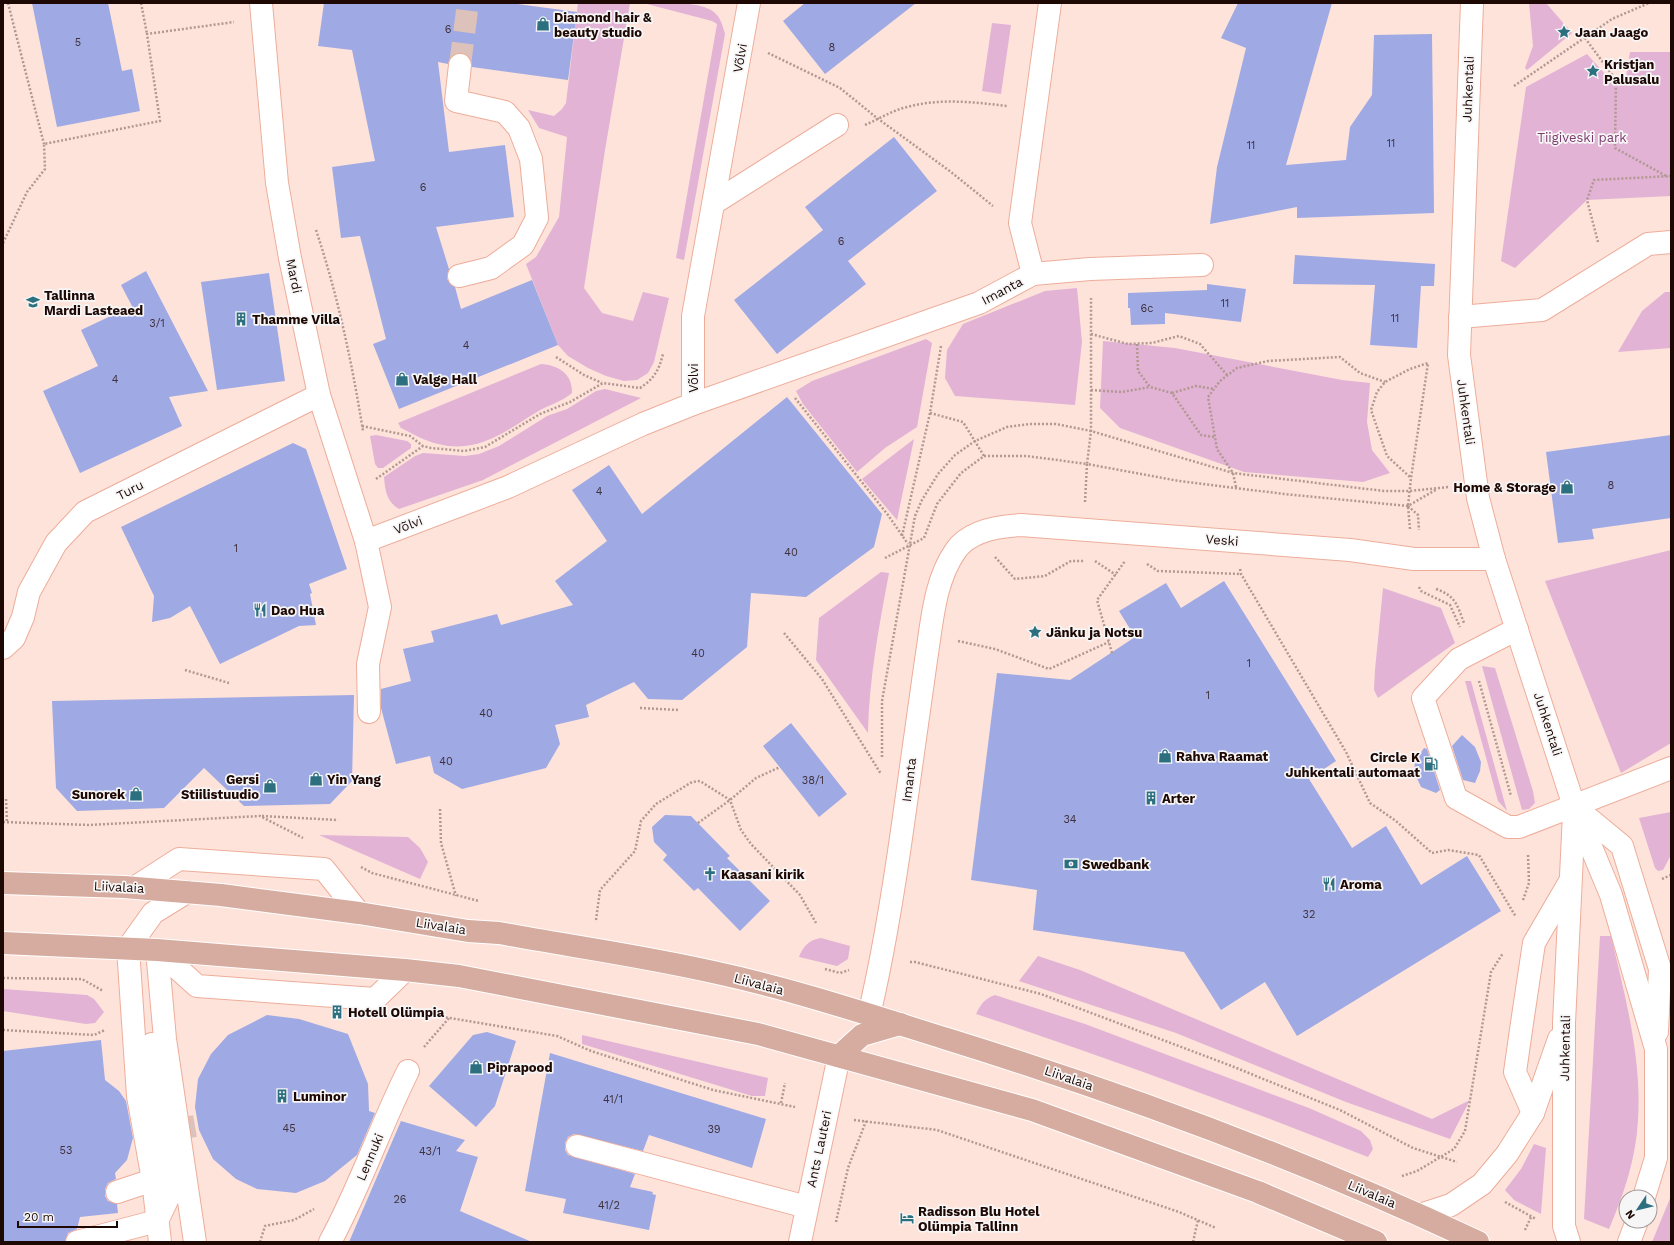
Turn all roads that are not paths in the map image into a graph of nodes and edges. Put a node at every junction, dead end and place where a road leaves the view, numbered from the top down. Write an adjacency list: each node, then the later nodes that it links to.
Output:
1 (261, 3): 13 (street, Mardi)
2 (750, 3): 7 (street, Võlvi)
3 (1050, 3): 10 (street, Imanta)
4 (1472, 3): 12 (street, Juhkentali)
5 (460, 65): 11 (street)
6 (837, 125): 7 (street)
7 (714, 203): 14 (street, Võlvi)
8 (1671, 242): 12 (street)
9 (1202, 265): 10 (street)
10 (1033, 274): 14 (street, Imanta)
11 (459, 276)
12 (1460, 317): 17 (street, Juhkentali)
13 (319, 395): 15 (street, Mardi); 19 (street, Turu)
14 (693, 404): 15 (street, Võlvi)
15 (366, 541): 20 (street, Mardi)
16 (957, 549): 17 (street, Veski); 31 (street, Imanta)
17 (1494, 559): 18 (street, Juhkentali)
18 (1517, 629): 22 (street, Juhkentali); 22 (street)
19 (3, 648)
20 (369, 712)
21 (1671, 768): 22 (street)
22 (1574, 806): 23 (street, Juhkentali); 34 (street, Juhkentali); 34 (street)
23 (1571, 880): 32 (street, Juhkentali); 38 (street)
24 (3, 883): 25 (main road, Liivalaia)
25 (134, 888): 26 (main road, Liivalaia); 27 (street)
26 (187, 892): 27 (main road, Liivalaia); 29 (street)
27 (359, 912): 31 (main road, Liivalaia)
28 (3, 942): 29 (main road)
29 (143, 949): 30 (main road); 30 (street); 40 (street); 48 (street)
30 (405, 970): 35 (main road)
31 (869, 1015): 33 (main road, Liivalaia)
32 (1564, 1023): 38 (street); 53 (street, Juhkentali)
33 (900, 1024): 35 (main road); 44 (main road, Liivalaia)
34 (1656, 1049): 37 (street); 41 (street, Juhkentali)
35 (839, 1056): 43 (street, Ants Lauteri); 51 (main road)
36 (408, 1071): 49 (street, Lennuki)
37 (1671, 1094)
38 (1533, 1113): 44 (street)
39 (577, 1146): 43 (street)
40 (161, 1179): 42 (street); 46 (street)
41 (1646, 1189)
42 (117, 1192)
43 (807, 1207): 50 (street, Ants Lauteri)
44 (1420, 1215): 52 (main road, Liivalaia)
45 (1634, 1229): 54 (street)
46 (159, 1232): 47 (street)
47 (77, 1242)
48 (195, 1242)
49 (330, 1242)
50 (800, 1242)
51 (1376, 1242)
52 (1478, 1242)
53 (1569, 1242)
54 (1629, 1242)

